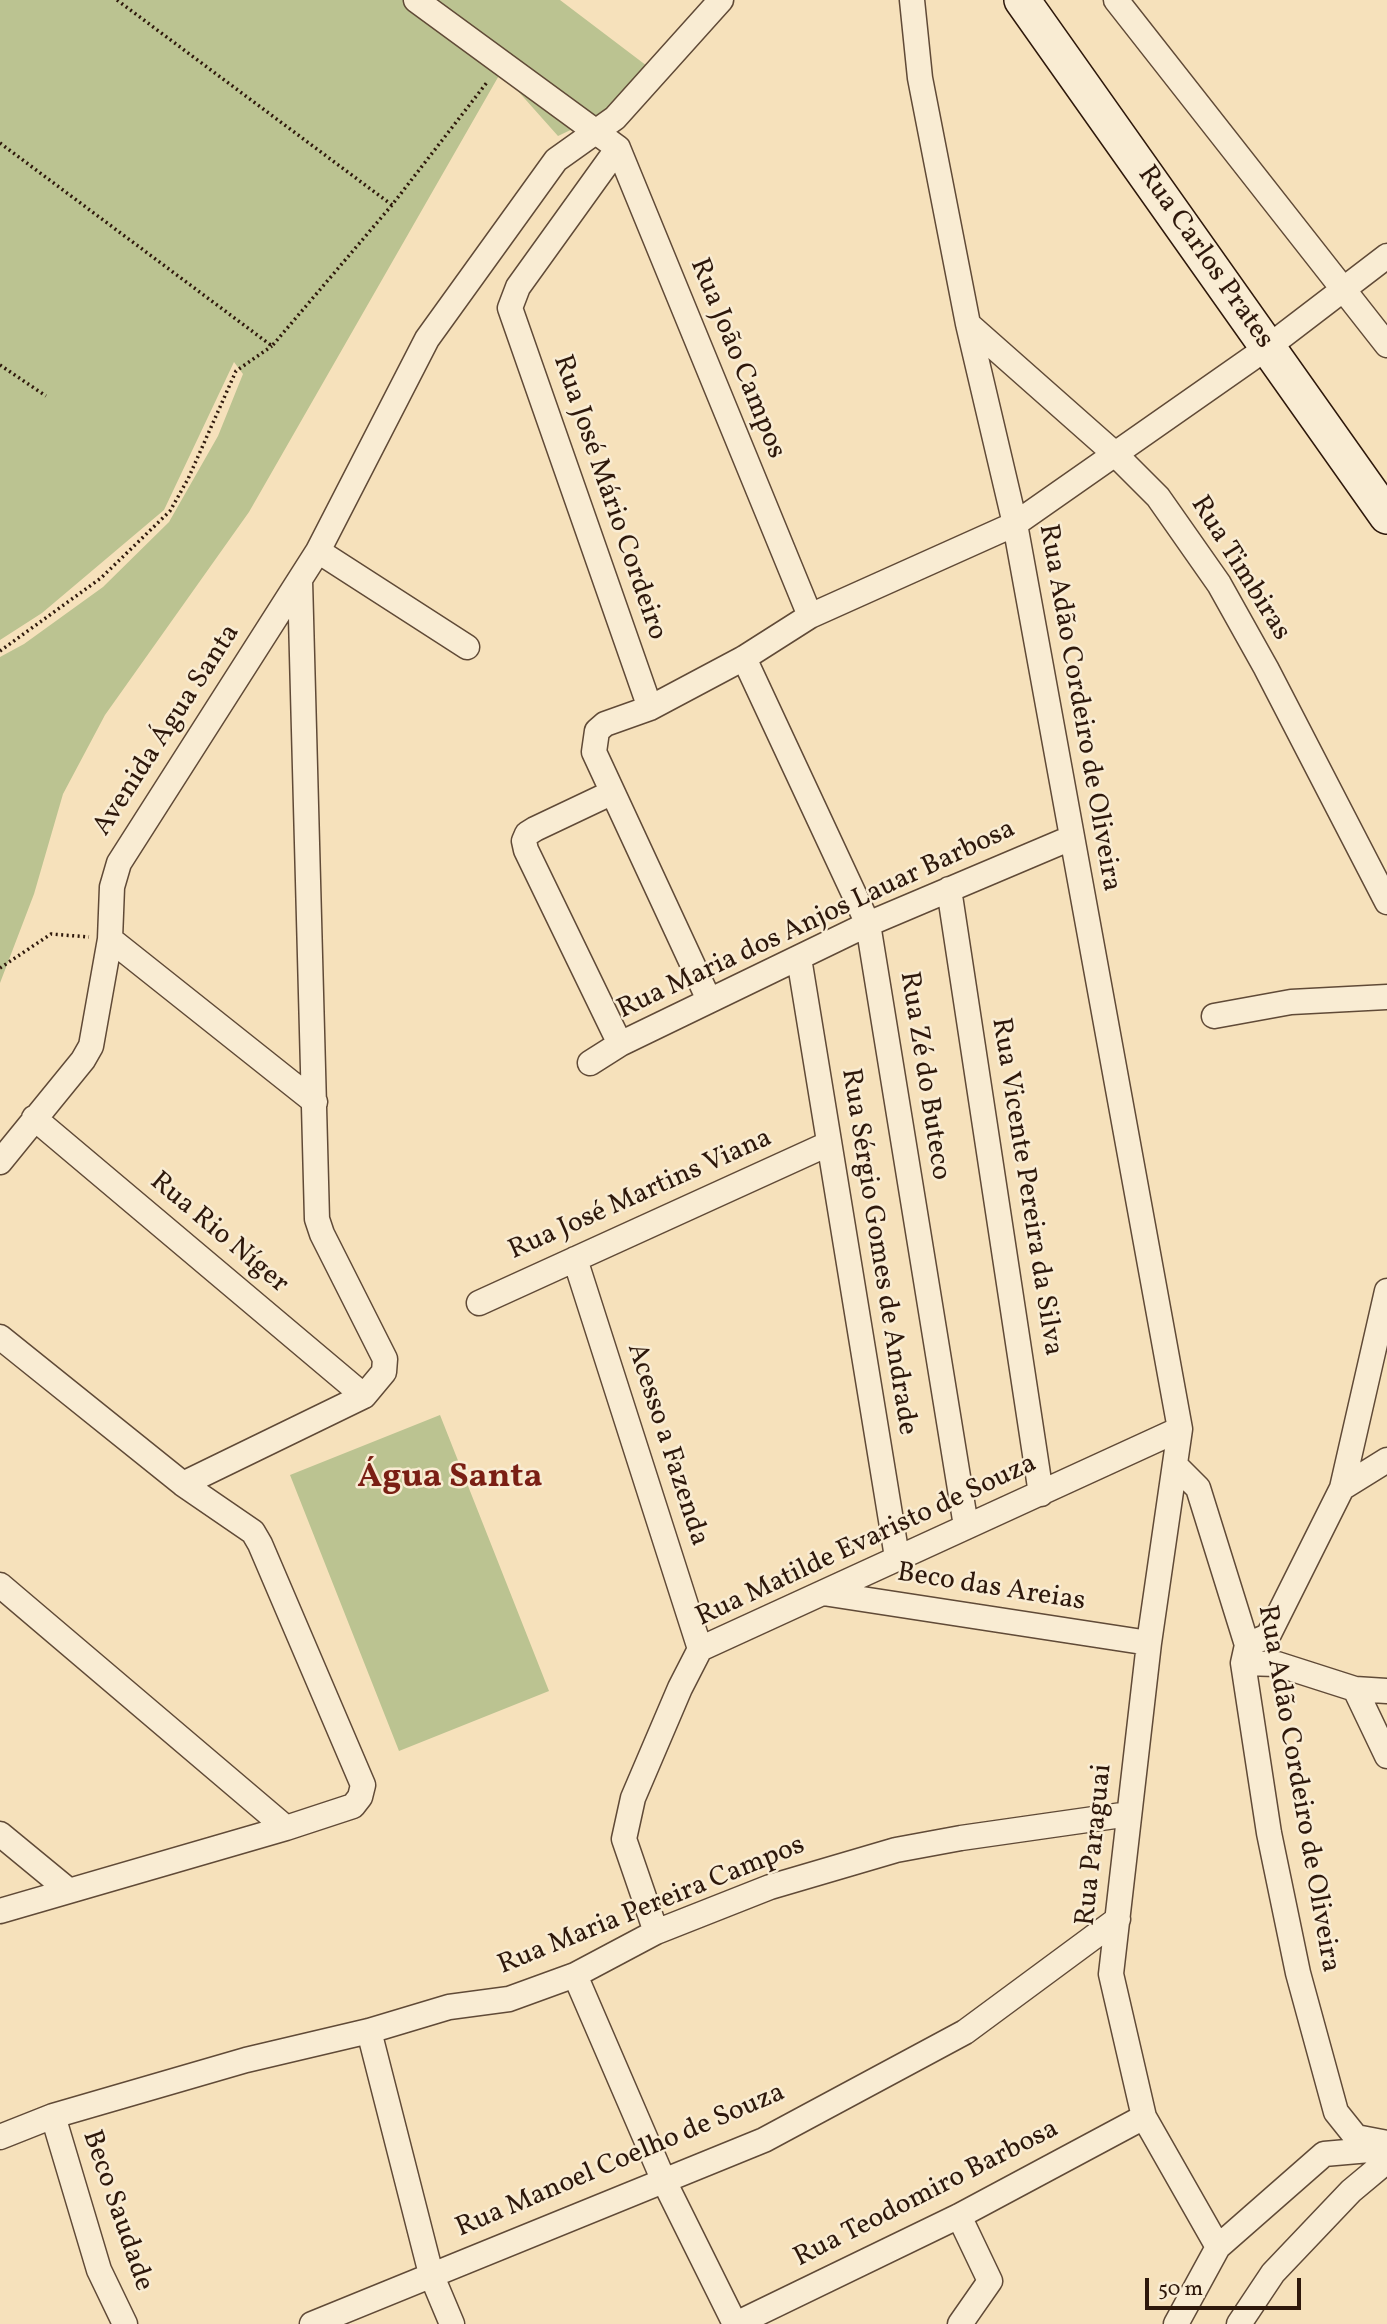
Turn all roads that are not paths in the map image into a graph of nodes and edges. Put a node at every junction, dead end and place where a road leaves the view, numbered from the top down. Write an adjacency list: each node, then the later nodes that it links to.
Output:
1 (415, 0): 6 (street)
2 (721, 0): 6 (street, Avenida Água Santa)
3 (912, 0): 10 (street, Rua Adão Cordeiro de Oliveira)
4 (1022, 0): 12 (street, Rua Carlos Prates)
5 (1116, 0): 9 (street)
6 (597, 133): 7 (street); 16 (street, Avenida Água Santa)
7 (618, 148): 18 (street, Rua João Campos); 21 (street, Rua José Mário Cordeiro)
8 (1387, 256): 9 (street)
9 (1344, 289): 11 (street); 12 (street)
10 (968, 324): 13 (street, Rua Timbiras); 15 (street, Rua Adão Cordeiro de Oliveira)
11 (1387, 345)
12 (1268, 347): 13 (street); 14 (street, Rua Carlos Prates)
13 (1115, 454): 15 (street); 25 (street, Rua Timbiras)
14 (1387, 516)
15 (1015, 524): 18 (street); 23 (street, Rua Adão Cordeiro de Oliveira)
16 (318, 551): 17 (street, Avenida Água Santa); 19 (street)
17 (300, 580): 27 (street, Avenida Água Santa); 34 (street)
18 (810, 616): 20 (street)
19 (467, 647)
20 (744, 659): 21 (street); 26 (street, Rua Zé do Buteco)
21 (650, 708): 22 (street)
22 (611, 793): 30 (street); 32 (street)
23 (1071, 838): 24 (street, Rua Maria dos Anjos Lauar Barbosa); 43 (street, Rua Adão Cordeiro de Oliveira)
24 (950, 889): 26 (street, Rua Maria dos Anjos Lauar Barbosa); 48 (street, Rua Vicente Pereira da Silva)
25 (1387, 901)
26 (868, 924): 28 (street, Rua Maria dos Anjos Lauar Barbosa); 49 (street, Rua Zé do Buteco)
27 (110, 939): 34 (street); 35 (street, Avenida Água Santa)
28 (799, 958): 30 (street, Rua Maria dos Anjos Lauar Barbosa); 36 (street, Rua Sérgio Gomes de Andrade)
29 (1387, 996): 31 (street)
30 (709, 1000): 32 (street, Rua Maria dos Anjos Lauar Barbosa)
31 (1214, 1016)
32 (620, 1044): 33 (street, Rua Maria dos Anjos Lauar Barbosa)
33 (590, 1063)
34 (315, 1102): 42 (street)
35 (34, 1118): 37 (street, Avenida Água Santa); 42 (street, Rua Rio Níger)
36 (828, 1144): 38 (street, Rua José Martins Viana); 50 (street, Rua Sérgio Gomes de Andrade)
37 (1, 1159)
38 (575, 1259): 40 (street, Rua José Martins Viana); 54 (street, Acesso a Fazenda)
39 (1387, 1292): 47 (street)
40 (479, 1303)
41 (0, 1337): 46 (street)
42 (364, 1396): 46 (street)
43 (1180, 1429): 45 (street, Rua Paraguai); 48 (street, Rua Matilde Evaristo de Souza)
44 (1387, 1460): 47 (street)
45 (1175, 1465): 53 (street, Rua Paraguai); 55 (street, Rua Adão Cordeiro de Oliveira)
46 (183, 1484): 60 (street)
47 (1342, 1488): 55 (street)
48 (1041, 1494): 49 (street, Rua Matilde Evaristo de Souza)
49 (966, 1526): 50 (street, Rua Matilde Evaristo de Souza)
50 (897, 1557): 52 (street, Rua Matilde Evaristo de Souza)
51 (0, 1586): 60 (street)
52 (823, 1593): 53 (street, Beco das Areias); 54 (street, Rua Matilde Evaristo de Souza)
53 (1149, 1643): 59 (street, Rua Paraguai)
54 (700, 1649): 65 (street, Rua Matilde Evaristo de Souza)
55 (1245, 1654): 56 (street); 71 (street, Rua Adão Cordeiro de Oliveira)
56 (1355, 1689): 57 (street); 58 (street)
57 (1387, 1692)
58 (1387, 1756)
59 (1129, 1814): 64 (street, Rua Paraguai); 65 (street, Rua Maria Pereira Campos)
60 (286, 1828): 62 (street)
61 (0, 1833): 62 (street)
62 (68, 1890): 63 (street)
63 (0, 1911)
64 (1118, 1919): 69 (street, Rua Paraguai); 73 (street, Rua Manoel Coelho de Souza)
65 (656, 1932): 66 (street, Rua Maria Pereira Campos)
66 (575, 1975): 67 (street, Rua Maria Pereira Campos); 73 (street)
67 (369, 2031): 68 (street, Rua Maria Pereira Campos); 76 (street)
68 (53, 2116): 70 (street, Rua Maria Pereira Campos); 77 (street, Beco Saudade)
69 (1144, 2117): 74 (street, Rua Teodomiro Barbosa); 75 (street, Rua Paraguai)
70 (0, 2137)
71 (1387, 2145): 75 (street)
72 (1387, 2161): 83 (street)
73 (663, 2179): 76 (street, Rua Manoel Coelho de Souza); 80 (street)
74 (959, 2216): 80 (street, Rua Teodomiro Barbosa); 81 (street)
75 (1218, 2247): 82 (street)
76 (431, 2274): 78 (street, Rua Manoel Coelho de Souza); 79 (street)
77 (125, 2324)
78 (312, 2324)
79 (452, 2324)
80 (735, 2324)
81 (960, 2324)
82 (1176, 2324)
83 (1239, 2324)

